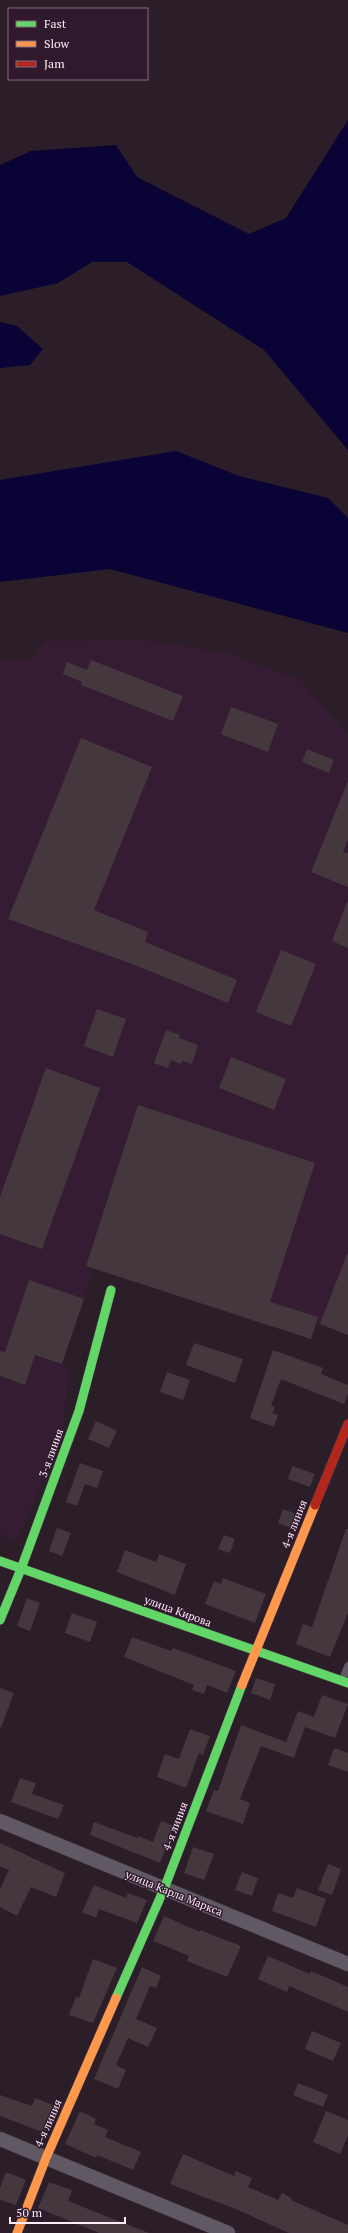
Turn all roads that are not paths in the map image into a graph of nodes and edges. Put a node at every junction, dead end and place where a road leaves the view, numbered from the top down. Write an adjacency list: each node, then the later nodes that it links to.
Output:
1 (110, 1290): 4 (street, 3-я линия)
2 (348, 1424): 6 (street, 4-я линия)
3 (0, 1561): 4 (street, улица Кирова)
4 (21, 1568): 5 (street, 3-я линия); 6 (street, улица Кирова)
5 (0, 1620)
6 (254, 1651): 8 (street, улица Кирова); 10 (street, 4-я линия)
7 (348, 1666): 8 (lane)
8 (345, 1682)
9 (0, 1821): 10 (street, улица Карла Маркса)
10 (164, 1889): 11 (street, улица Карла Маркса); 13 (street, 4-я линия)
11 (348, 1964)
12 (0, 2139): 13 (street)
13 (46, 2158): 14 (street, 4-я линия); 15 (street)
14 (17, 2233)
15 (228, 2233)

